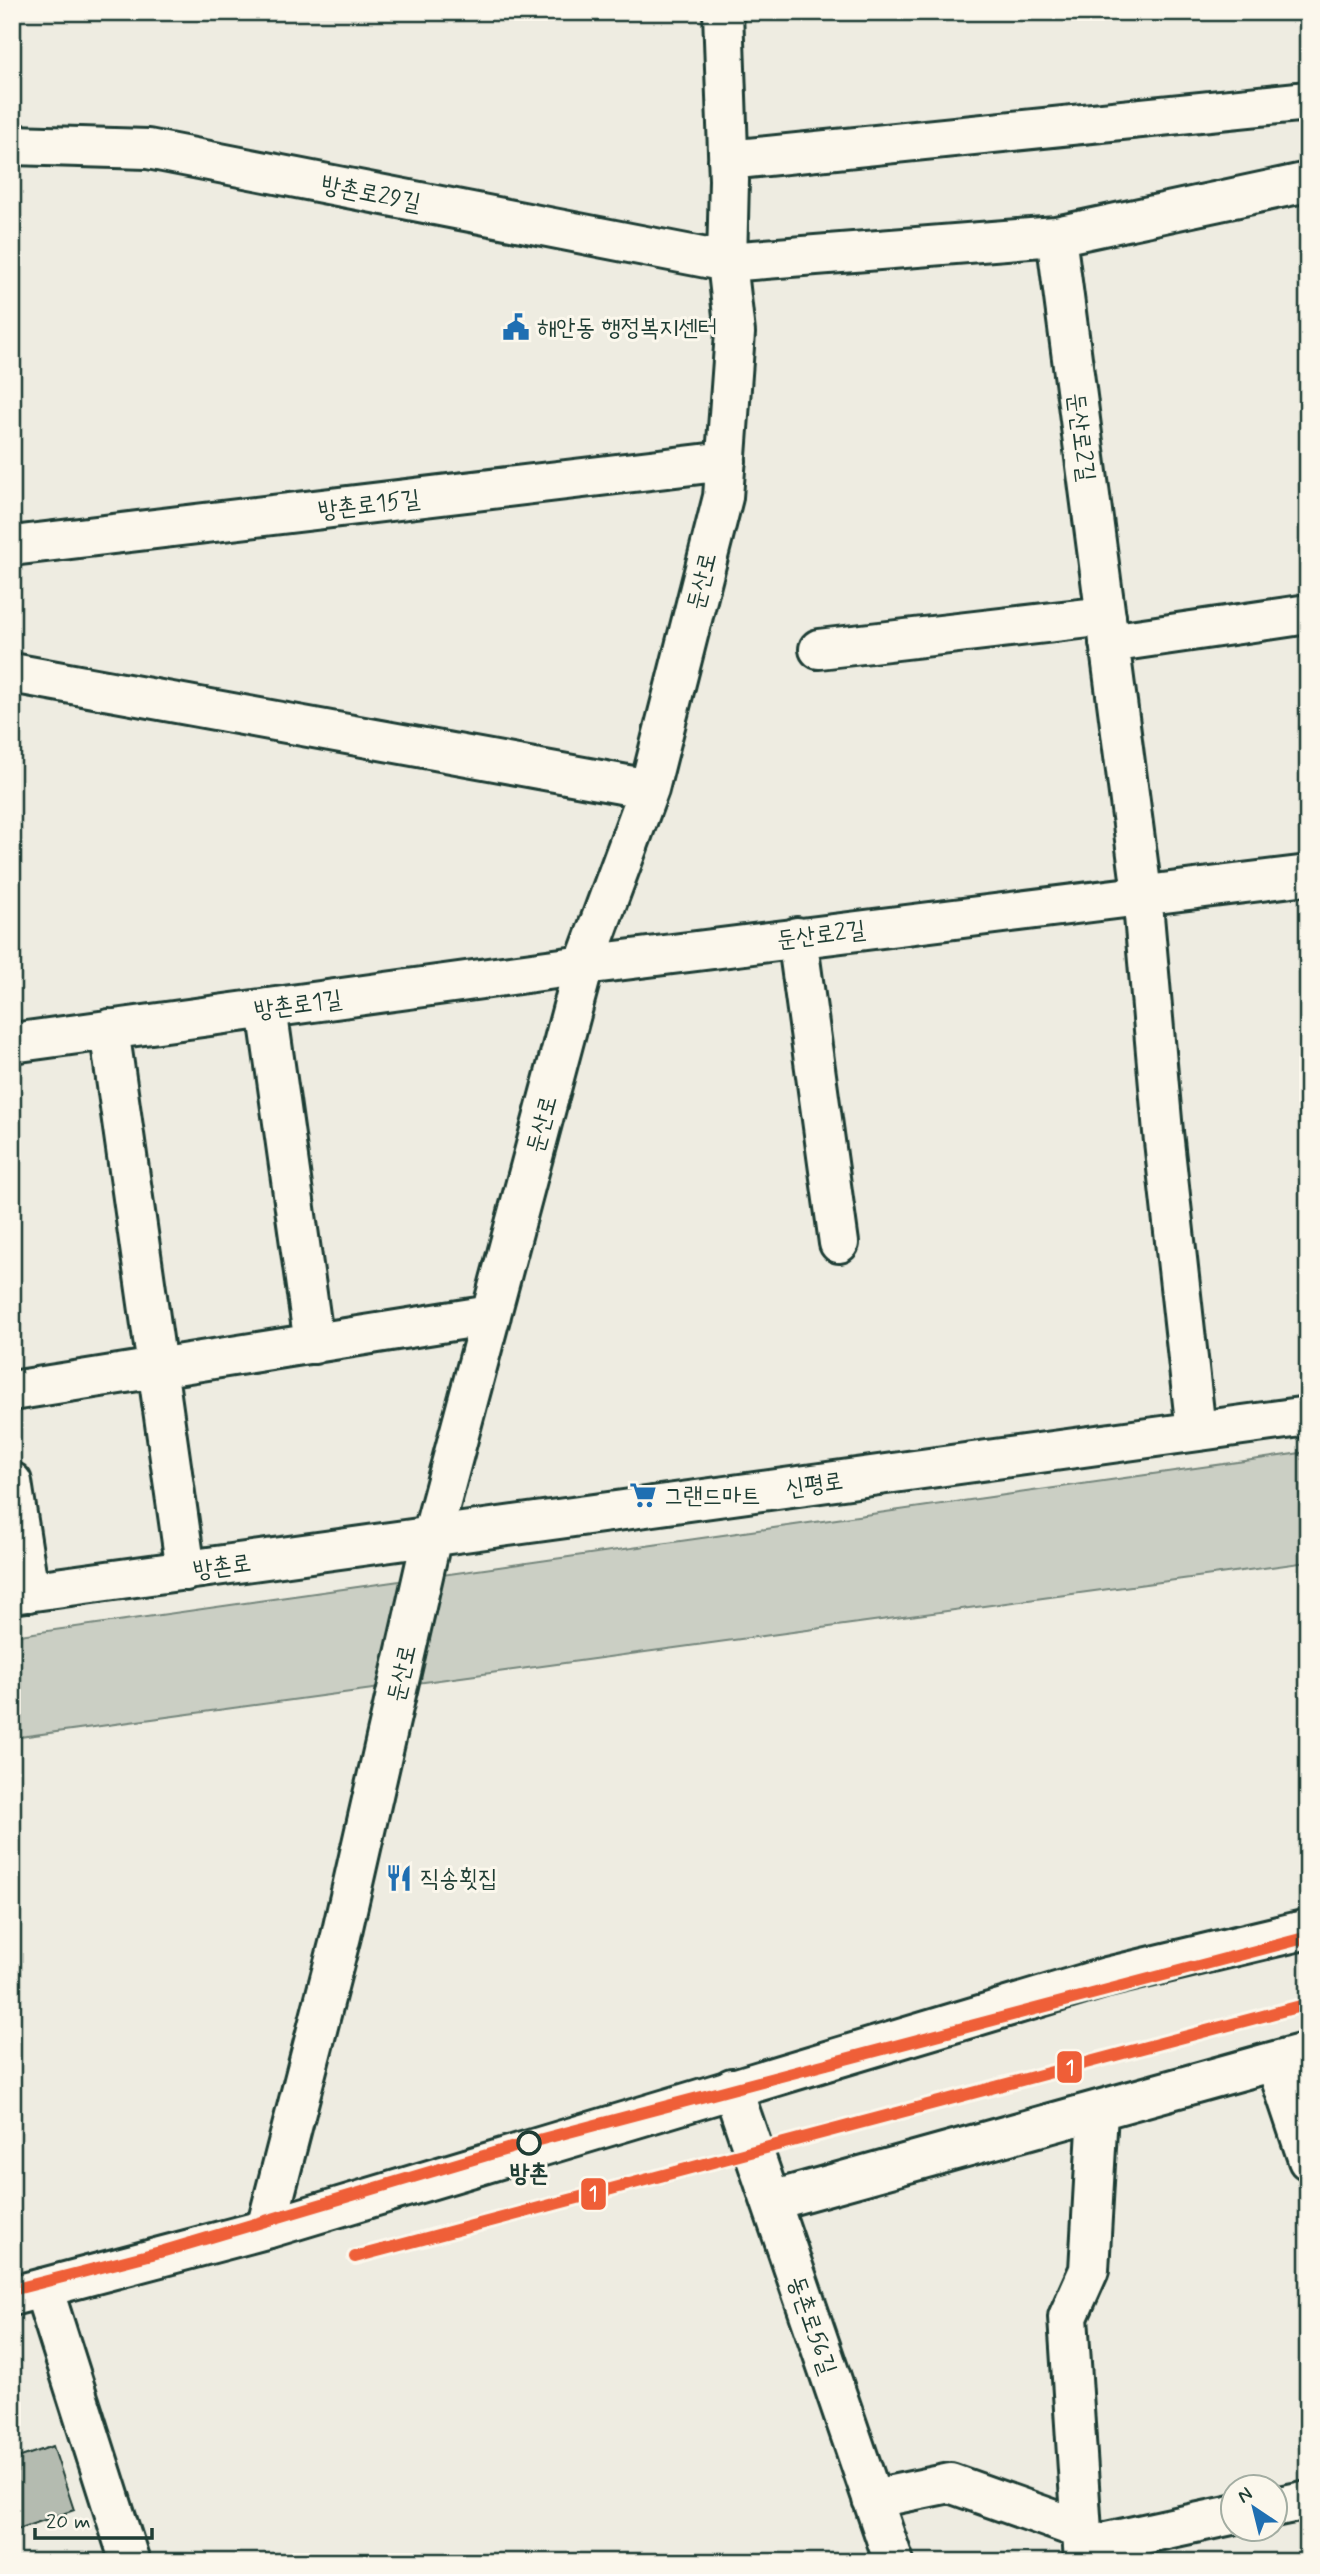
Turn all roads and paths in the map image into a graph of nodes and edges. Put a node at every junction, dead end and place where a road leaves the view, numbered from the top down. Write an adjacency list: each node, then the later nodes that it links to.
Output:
1 (723, 12): 4 (street, 둔산로)
2 (1308, 101): 4 (street)
3 (12, 145): 7 (street, 방촌로29길)
4 (728, 160): 7 (street, 둔산로)
5 (1307, 188): 6 (street)
6 (1056, 236): 7 (street, 방촌로29길); 11 (street, 둔산로2길)
7 (727, 262): 8 (street, 둔산로)
8 (726, 461): 9 (street, 방촌로15길); 14 (street, 둔산로)
9 (12, 546)
10 (1308, 614): 11 (street)
11 (1107, 629): 12 (street); 16 (street, 둔산로2길)
12 (818, 649)
13 (12, 673): 14 (street)
14 (649, 789): 18 (street, 둔산로)
15 (1308, 875): 16 (street, 둔산로2길)
16 (1142, 893): 17 (street, 둔산로2길); 28 (street, 둔산로2길)
17 (797, 937): 18 (street, 둔산로2길); 22 (street)
18 (584, 965): 19 (street, 방촌로1길); 23 (street, 둔산로)
19 (267, 1008): 20 (street, 방촌로1길); 24 (street)
20 (109, 1029): 21 (street, 방촌로1길); 25 (street)
21 (12, 1043)
22 (839, 1243)
23 (491, 1315): 24 (street); 30 (street, 둔산로)
24 (314, 1344): 25 (street)
25 (156, 1369): 26 (street); 31 (street)
26 (12, 1391)
27 (1308, 1416): 28 (street, 신평로)
28 (1196, 1431): 30 (street, 신평로)
29 (12, 1482): 32 (street)
30 (432, 1536): 31 (street, 방촌로); 39 (street, 둔산로)
31 (186, 1571): 32 (street, 방촌로)
32 (21, 1593)
33 (1308, 1929): 35 (street)
34 (1291, 2057): 36 (street); 37 (street)
35 (732, 2088): 38 (street, 동촌로56길); 39 (street)
36 (1098, 2112): 38 (street); 45 (street)
37 (1308, 2160)
38 (771, 2201): 41 (street, 동촌로56길)
39 (266, 2229): 40 (street)
40 (28, 2292): 46 (street)
41 (872, 2499): 45 (street); 47 (street, 동촌로56길)
42 (1308, 2500): 43 (street)
43 (1288, 2504)
44 (1218, 2518): 45 (street)
45 (1082, 2546)
46 (130, 2562)
47 (894, 2562)

